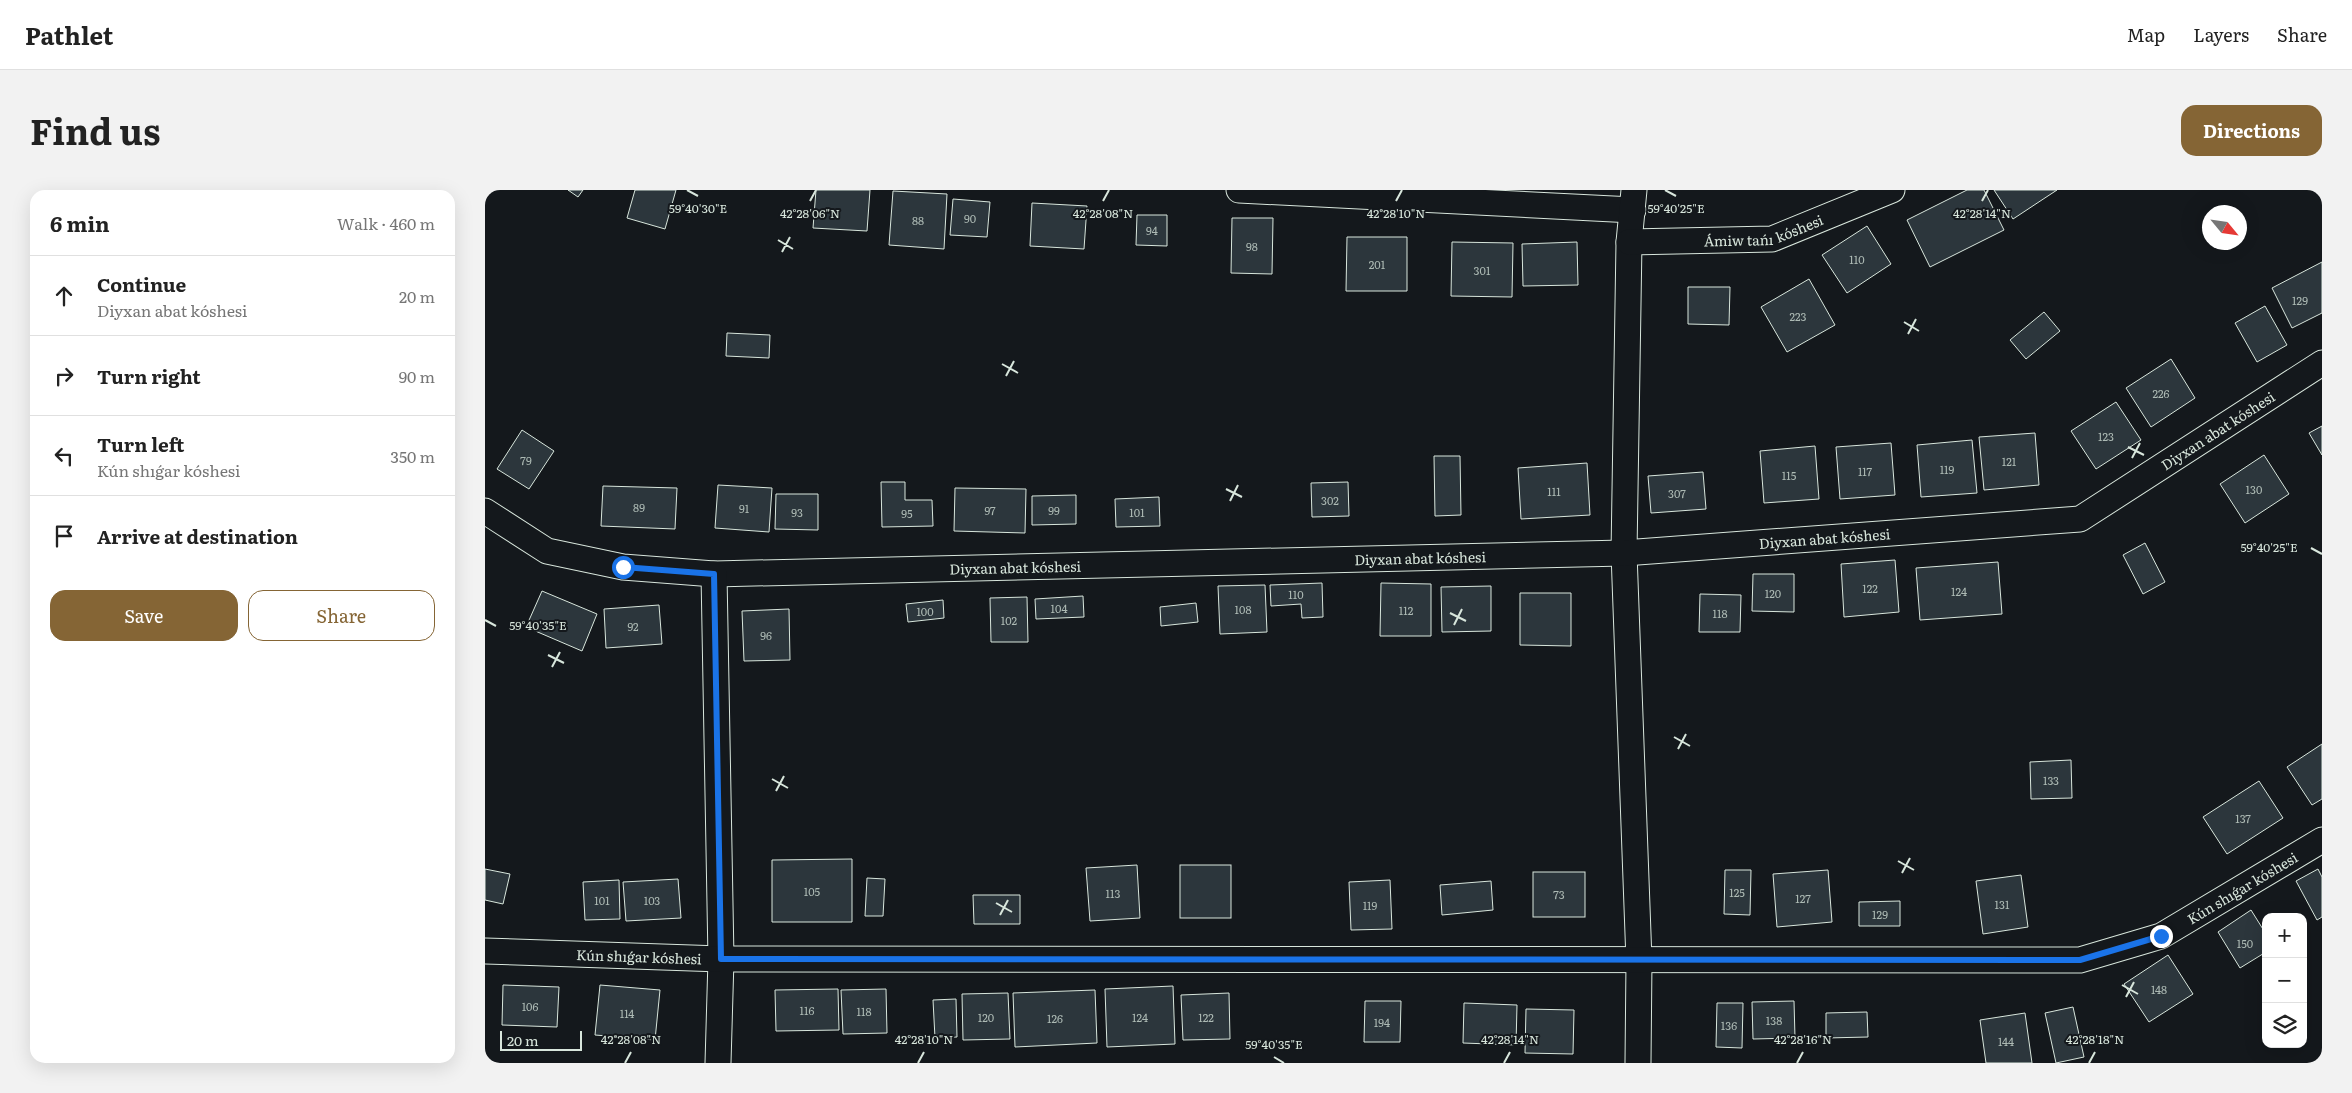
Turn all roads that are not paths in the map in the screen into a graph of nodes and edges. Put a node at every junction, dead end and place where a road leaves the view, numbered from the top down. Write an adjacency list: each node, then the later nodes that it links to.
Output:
1 (1239, 190): 3 (street)
2 (1892, 190): 4 (street, Ámiw tańı kóshesi)
3 (1633, 200): 4 (street)
4 (1629, 242): 7 (street)
5 (2322, 363): 7 (street, Diyxan abat kóshesi)
6 (485, 511): 8 (street, Diyxan abat kóshesi)
7 (1624, 553): 8 (street, Diyxan abat kóshesi); 12 (street)
8 (714, 574): 11 (street)
9 (2322, 840): 12 (street, Kún shıǵar kóshesi)
10 (485, 952): 11 (street, Kún shıǵar kóshesi)
11 (721, 959): 12 (street, Kún shıǵar kóshesi); 13 (street)
12 (1639, 961): 14 (street)
13 (718, 1063)
14 (1637, 1063)

